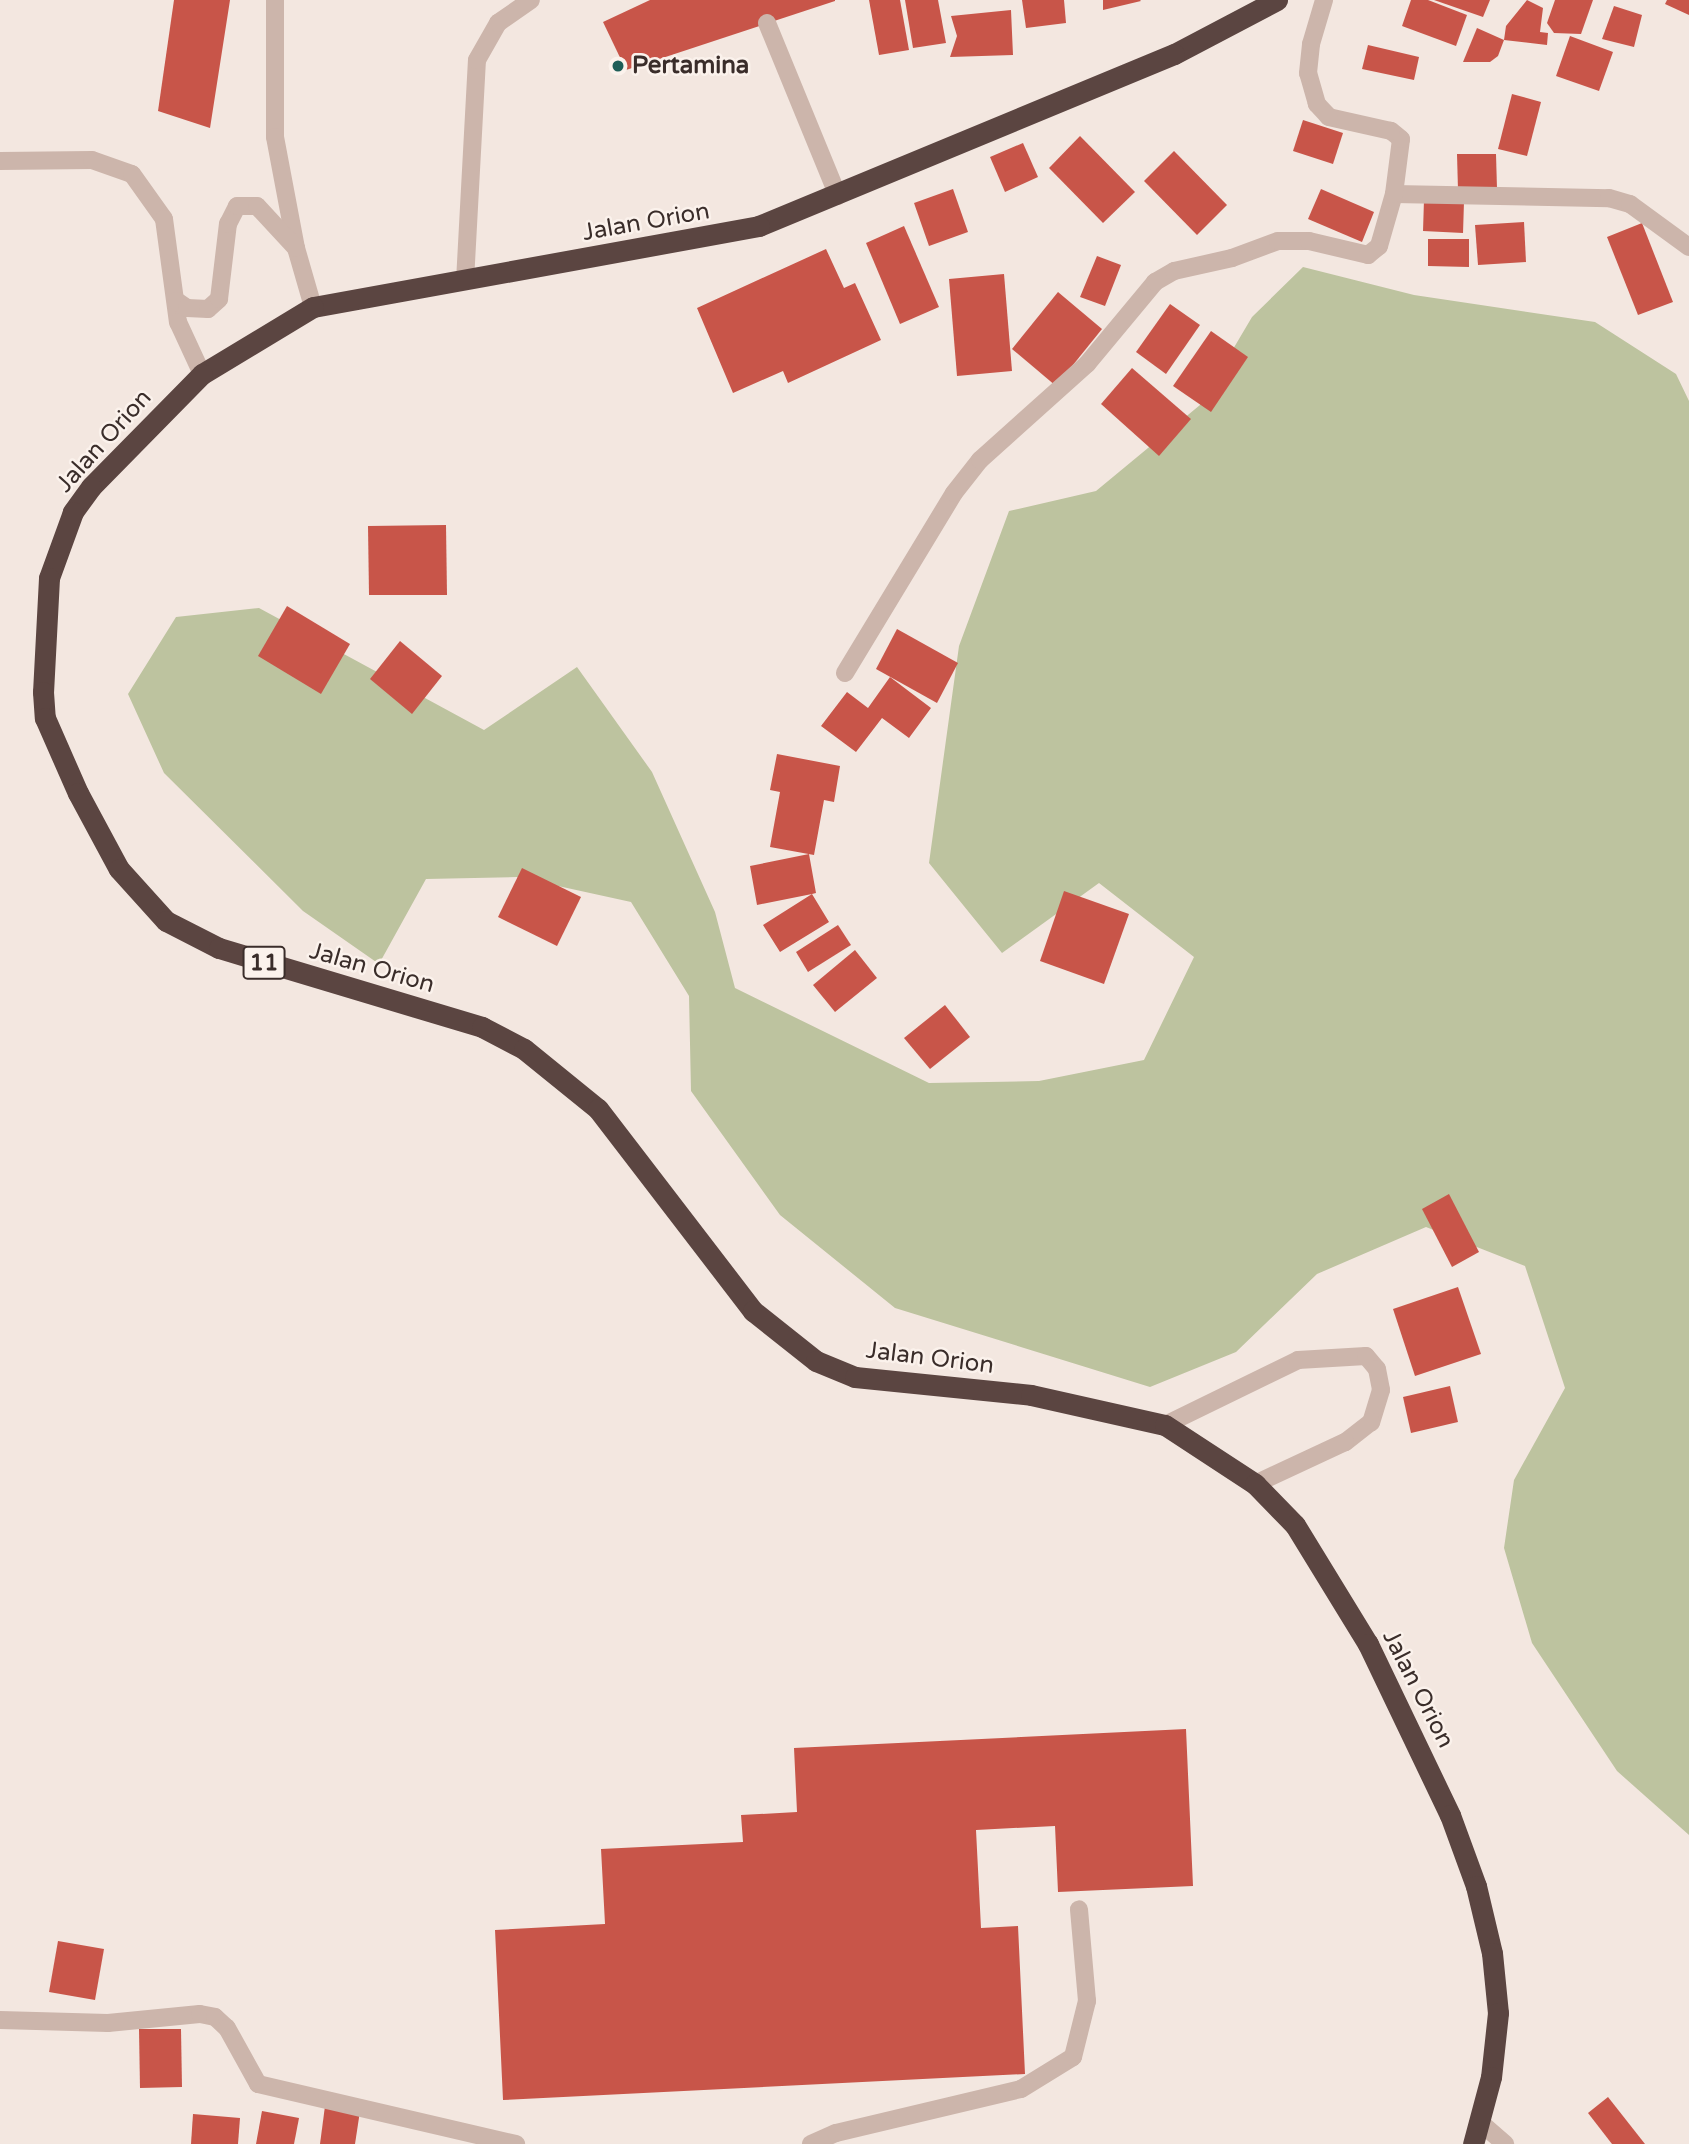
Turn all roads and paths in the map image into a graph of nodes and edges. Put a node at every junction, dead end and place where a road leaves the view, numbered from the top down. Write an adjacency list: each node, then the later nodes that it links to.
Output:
1 (275, 0): 10 (street)
2 (531, 0): 11 (street)
3 (1277, 0): 8 (highway, Jalan Orion / 11)
4 (1324, 0): 7 (street)
5 (767, 23): 8 (street)
6 (0, 161): 12 (street)
7 (1394, 194): 9 (street); 15 (street)
8 (838, 197): 11 (highway, Jalan Orion / 11)
9 (1689, 247)
10 (296, 248): 12 (street); 13 (street)
11 (465, 281): 13 (highway, Jalan Orion / 11)
12 (177, 301): 14 (street)
13 (313, 307): 14 (highway, Jalan Orion / 11)
14 (202, 374): 16 (highway, Jalan Orion / 11)
15 (845, 673)
16 (1165, 1425): 17 (highway, Jalan Orion / 11); 17 (street)
17 (1255, 1484): 20 (highway, Jalan Orion / 11)
18 (1079, 1909): 22 (street)
19 (0, 2020): 21 (street)
20 (1481, 2123): 23 (highway, Jalan Orion / 11); 24 (street)
21 (516, 2144)
22 (811, 2144)
23 (1474, 2144)
24 (1505, 2144)

